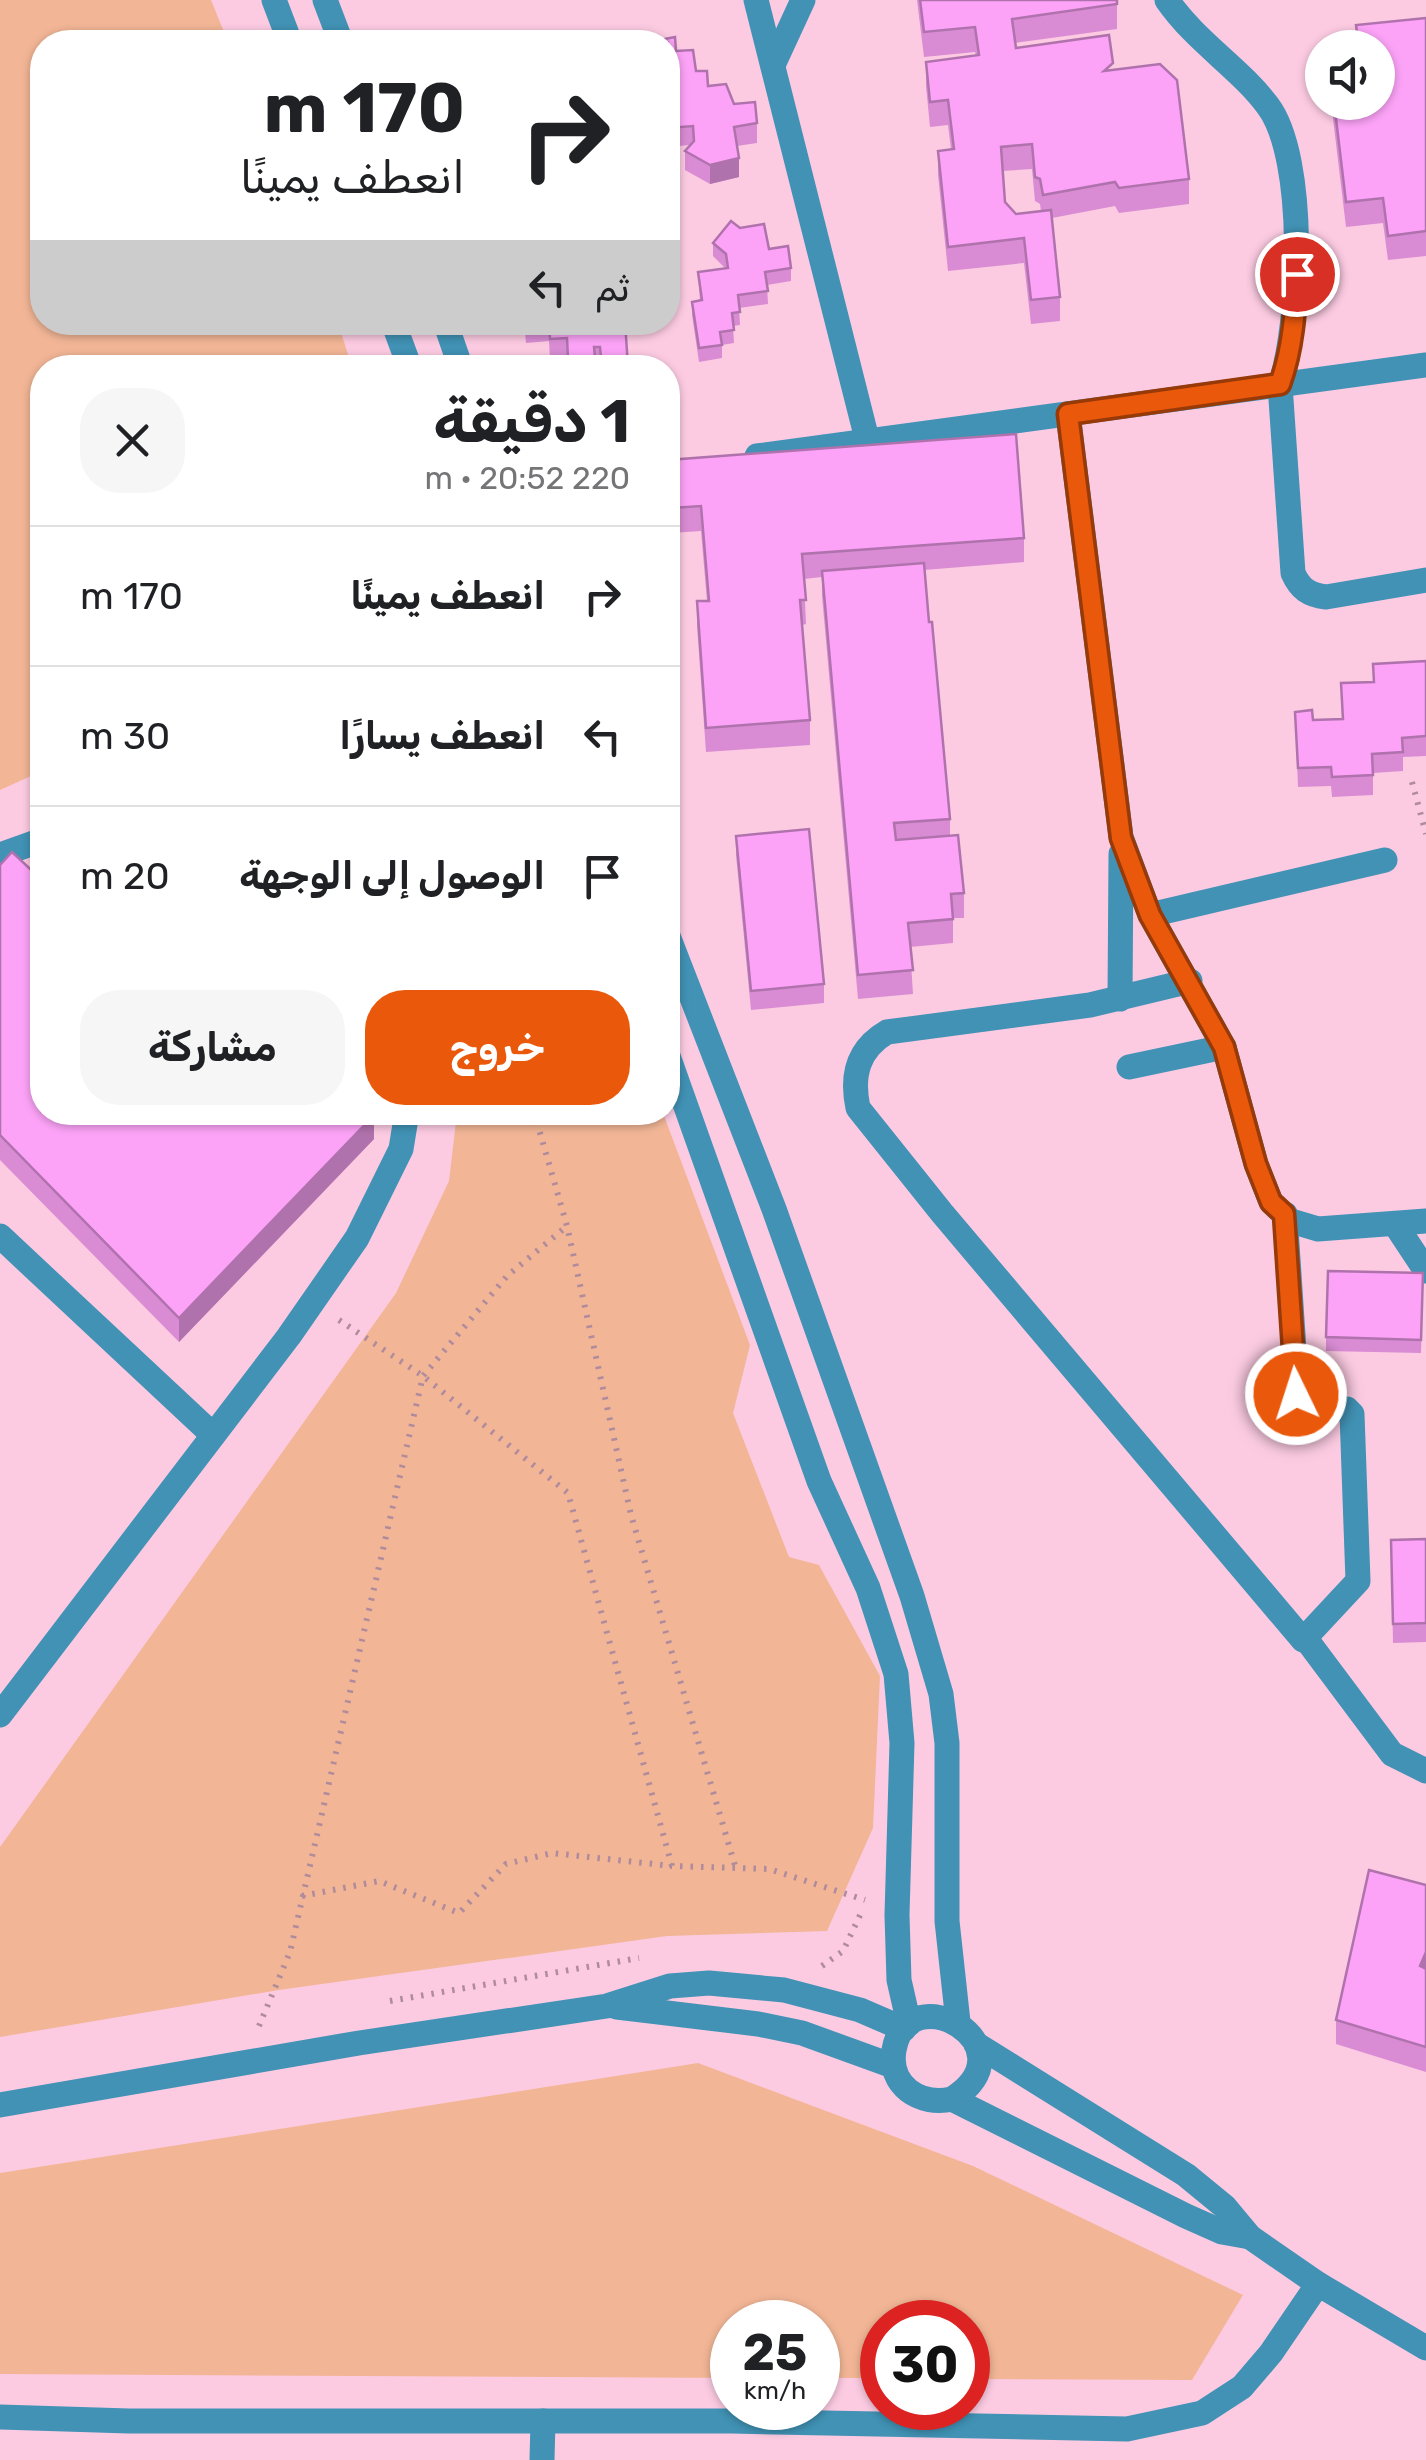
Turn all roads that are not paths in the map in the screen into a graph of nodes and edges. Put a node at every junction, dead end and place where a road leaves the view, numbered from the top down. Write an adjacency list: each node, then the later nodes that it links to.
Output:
1 (274, 0): 6 (street)
2 (325, 0): 7 (street)
3 (756, 0): 8 (street)
4 (803, 0): 8 (street)
5 (1168, 0): 10 (street)
6 (285, 30)
7 (336, 30)
8 (773, 64): 12 (street)
9 (1426, 365): 10 (street)
10 (1280, 384): 11 (street); 14 (street)
11 (1068, 414): 12 (street); 15 (street)
12 (867, 439): 13 (street)
13 (738, 458)
14 (1426, 580)
15 (1121, 838): 19 (street); 22 (street)
16 (30, 844): 17 (street)
17 (0, 855)
18 (1385, 860): 19 (street)
19 (1150, 915): 21 (street)
20 (680, 967): 37 (street)
21 (1190, 981): 22 (street); 23 (street)
22 (1120, 999): 33 (street)
23 (1224, 1047): 24 (street); 27 (street)
24 (1129, 1067)
25 (680, 1090): 38 (street)
26 (405, 1125): 32 (street)
27 (1284, 1214): 29 (street); 33 (street)
28 (1426, 1220): 29 (street)
29 (1395, 1224): 31 (street)
30 (0, 1236): 32 (street)
31 (1426, 1270)
32 (213, 1435): 34 (street)
33 (1306, 1639): 35 (street)
34 (0, 1715)
35 (1426, 1771)
36 (608, 2006): 38 (street); 40 (street); 42 (street)
37 (958, 2022): 38 (street); 39 (street)
38 (907, 2026): 40 (street)
39 (976, 2044): 41 (street); 43 (street)
40 (893, 2066): 41 (street)
41 (952, 2098): 43 (street)
42 (0, 2105)
43 (1250, 2237): 44 (street)
44 (1318, 2284): 45 (street); 47 (street)
45 (1426, 2348)
46 (0, 2417): 47 (street)
47 (543, 2421): 48 (street)
48 (542, 2460)

